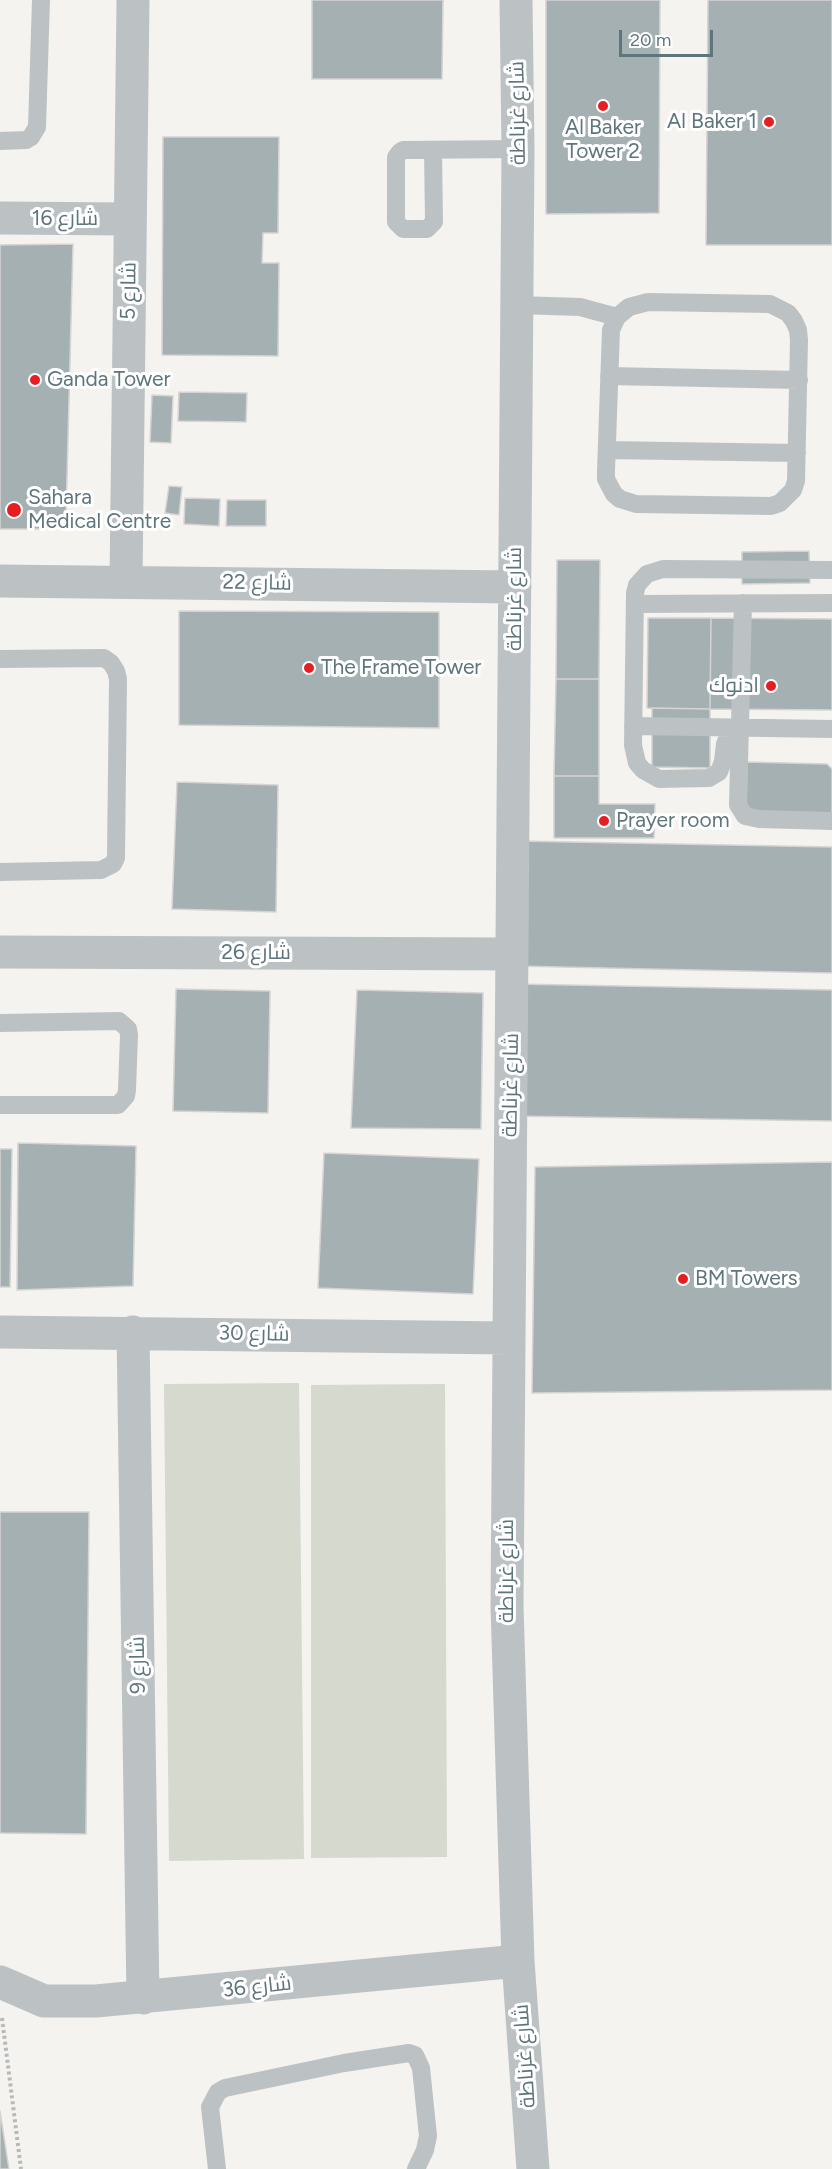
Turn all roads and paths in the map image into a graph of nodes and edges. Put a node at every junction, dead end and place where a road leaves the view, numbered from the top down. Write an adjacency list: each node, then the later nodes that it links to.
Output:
1 (41, 0): 4 (lane)
2 (133, 0): 8 (street, شارع 5)
3 (516, 0): 5 (street, شارع غرناطة)
4 (0, 141)
5 (518, 149): 6 (lane); 9 (street, شارع غرناطة)
6 (433, 150)
7 (0, 218): 8 (street, شارع 16)
8 (130, 219): 17 (street, شارع 5)
9 (517, 305): 10 (lane); 18 (street, شارع غرناطة)
10 (617, 317): 11 (lane); 12 (lane)
11 (609, 376): 12 (lane); 13 (lane)
12 (799, 380): 14 (lane)
13 (607, 450): 14 (lane); 14 (lane)
14 (797, 453)
15 (832, 570): 21 (lane)
16 (0, 581): 17 (street, شارع 22)
17 (126, 582): 18 (street, شارع 22)
18 (515, 587): 29 (street, شارع غرناطة)
19 (743, 603): 20 (lane); 21 (lane); 24 (lane)
20 (832, 603)
21 (635, 604): 23 (lane)
22 (0, 659): 27 (lane)
23 (633, 726): 24 (lane); 24 (lane)
24 (740, 729): 25 (lane); 26 (lane)
25 (832, 729)
26 (832, 821)
27 (0, 872)
28 (0, 952): 29 (street, شارع 26)
29 (512, 954): 34 (street, شارع غرناطة)
30 (0, 1023): 31 (lane)
31 (0, 1105)
32 (0, 1332): 33 (street, شارع 30)
33 (133, 1332): 34 (street, شارع 30); 37 (street, شارع 9)
34 (509, 1338): 35 (street, شارع غرناطة)
35 (518, 1961): 37 (street, شارع 36); 41 (street, شارع غرناطة)
36 (1, 1998): 37 (street, شارع 36); 38 (path)
37 (143, 1998)
38 (21, 2169)
39 (217, 2169): 40 (lane)
40 (416, 2169)
41 (533, 2169)

